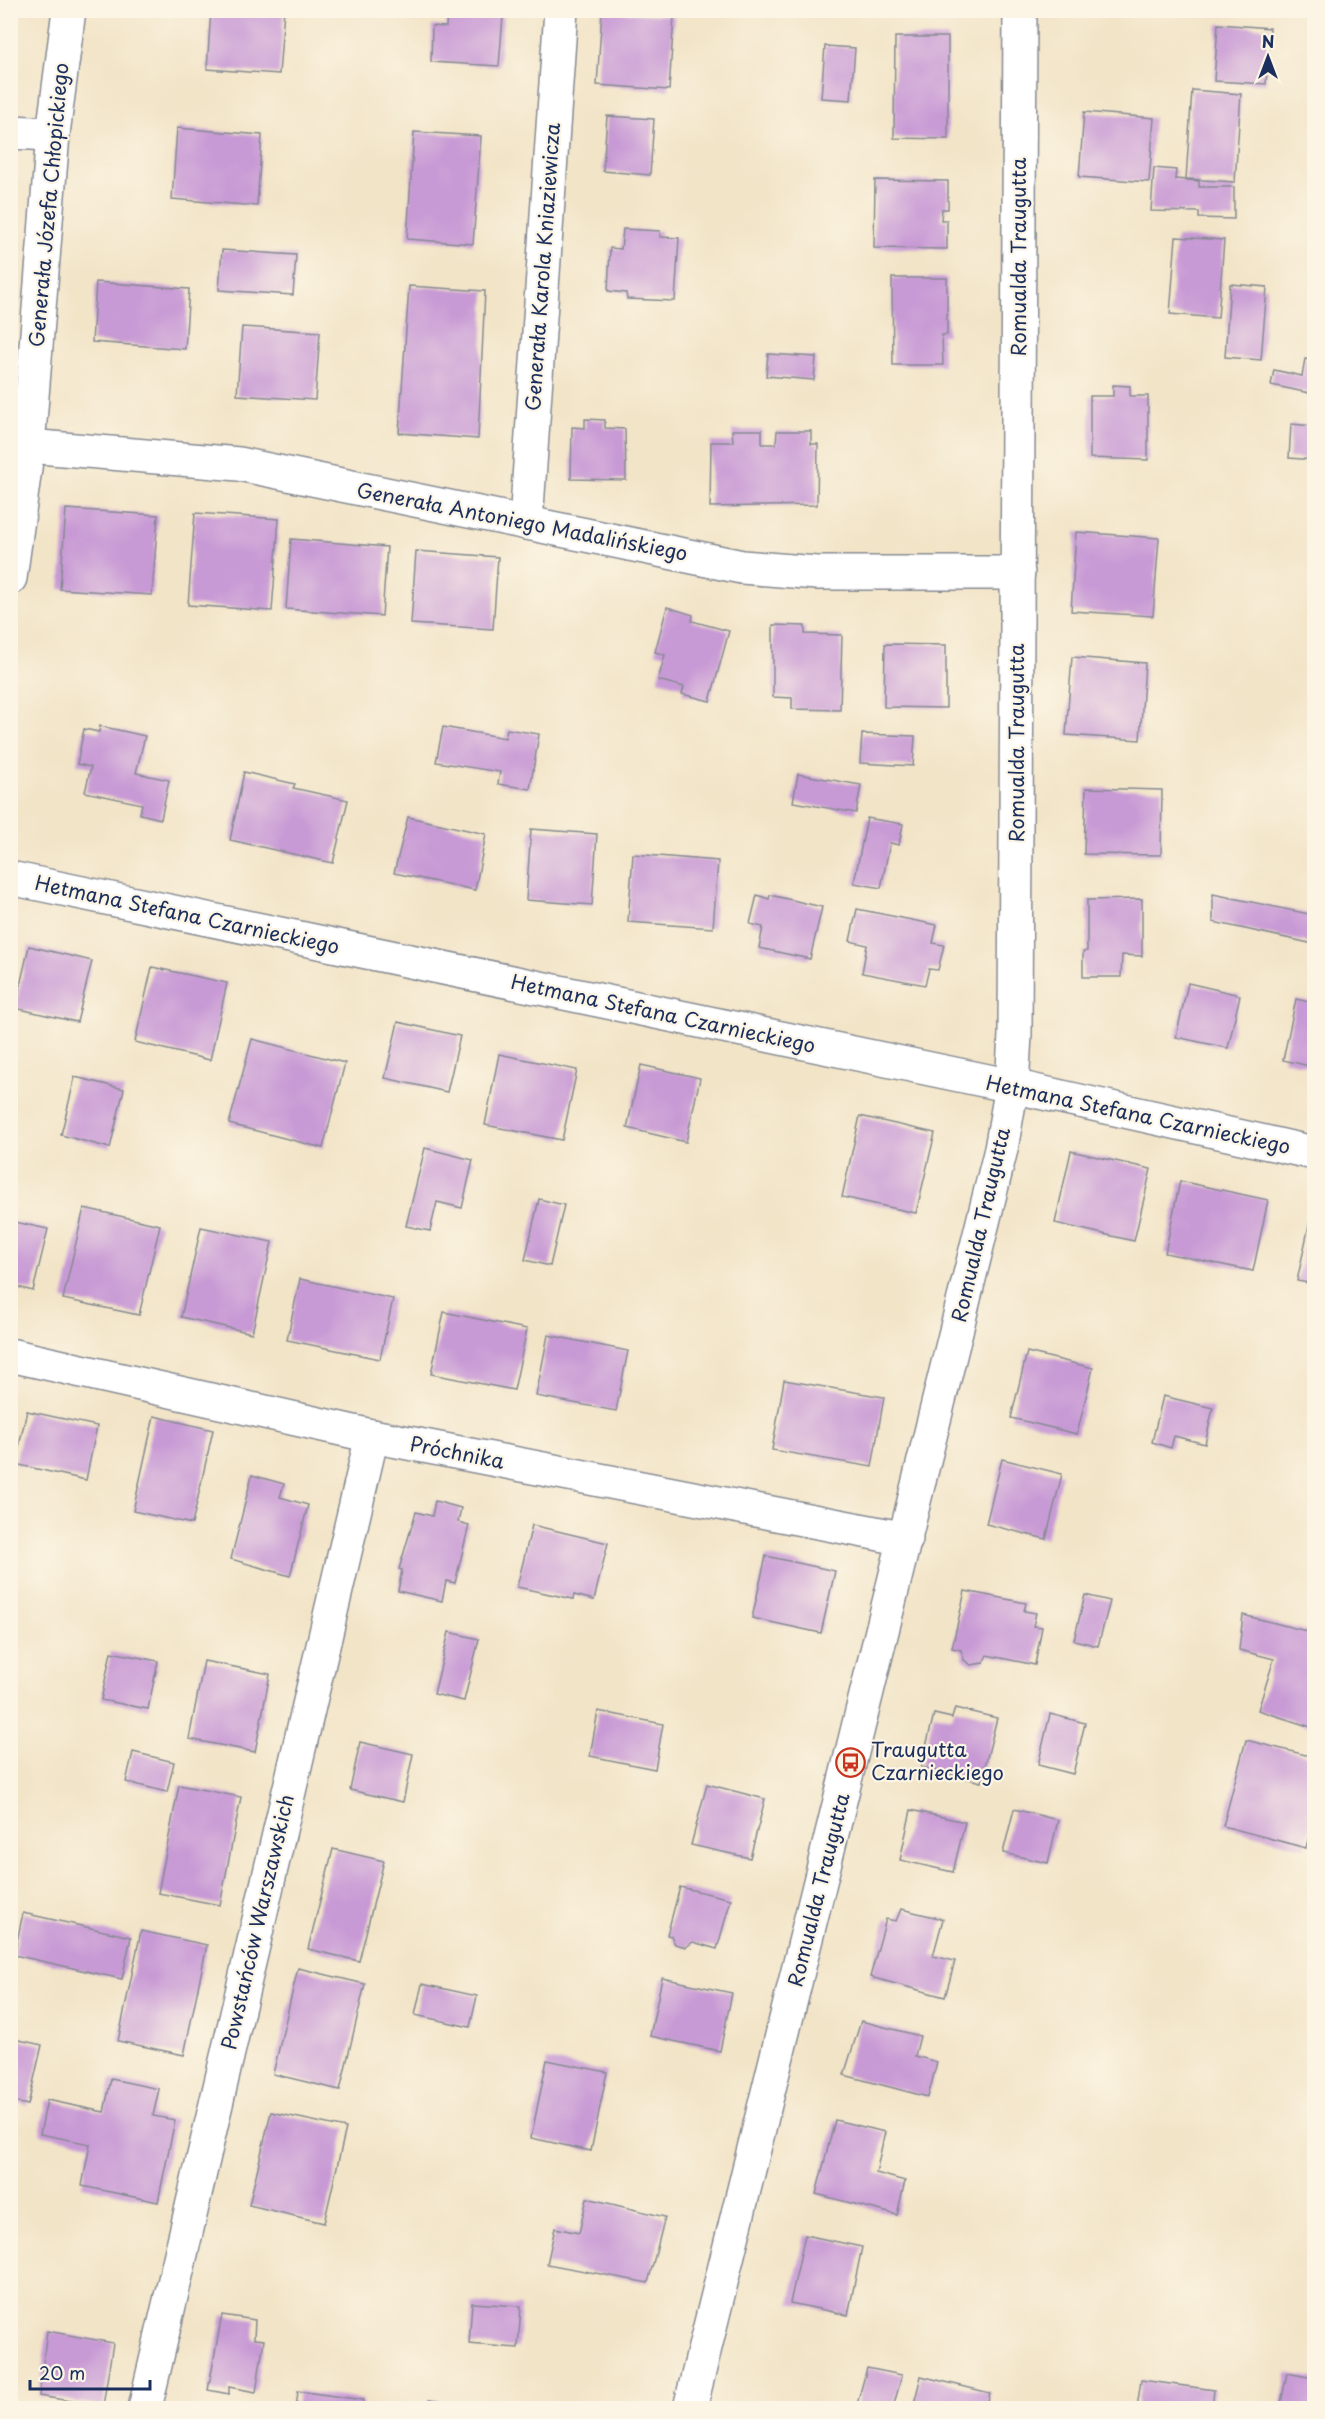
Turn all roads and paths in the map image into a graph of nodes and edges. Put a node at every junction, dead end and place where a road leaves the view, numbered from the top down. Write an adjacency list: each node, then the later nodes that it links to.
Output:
1 (69, 10): 5 (street, Generała Józefa Chłopickiego)
2 (561, 10): 7 (street, Generała Karola Kniaziewicza)
3 (1020, 10): 8 (street, Romualda Traugutta)
4 (10, 132): 5 (street)
5 (53, 134): 6 (street, Generała Józefa Chłopickiego)
6 (28, 446): 7 (street, Generała Antoniego Madalińskiego); 9 (street, Generała Józefa Chłopickiego)
7 (526, 523): 8 (street, Generała Antoniego Madalińskiego)
8 (1018, 573): 11 (street, Romualda Traugutta)
9 (10, 578)
10 (10, 878): 11 (street, Hetmana Stefana Czarnieckiego)
11 (1012, 1086): 12 (street, Hetmana Stefana Czarnieckiego); 15 (street, Romualda Traugutta)
12 (1314, 1153)
13 (10, 1355): 14 (street, Próchnika)
14 (372, 1436): 15 (street, Próchnika); 16 (street, Powstańców Warszawskich)
15 (906, 1539): 17 (street, Romualda Traugutta)
16 (145, 2409)
17 (690, 2409)

